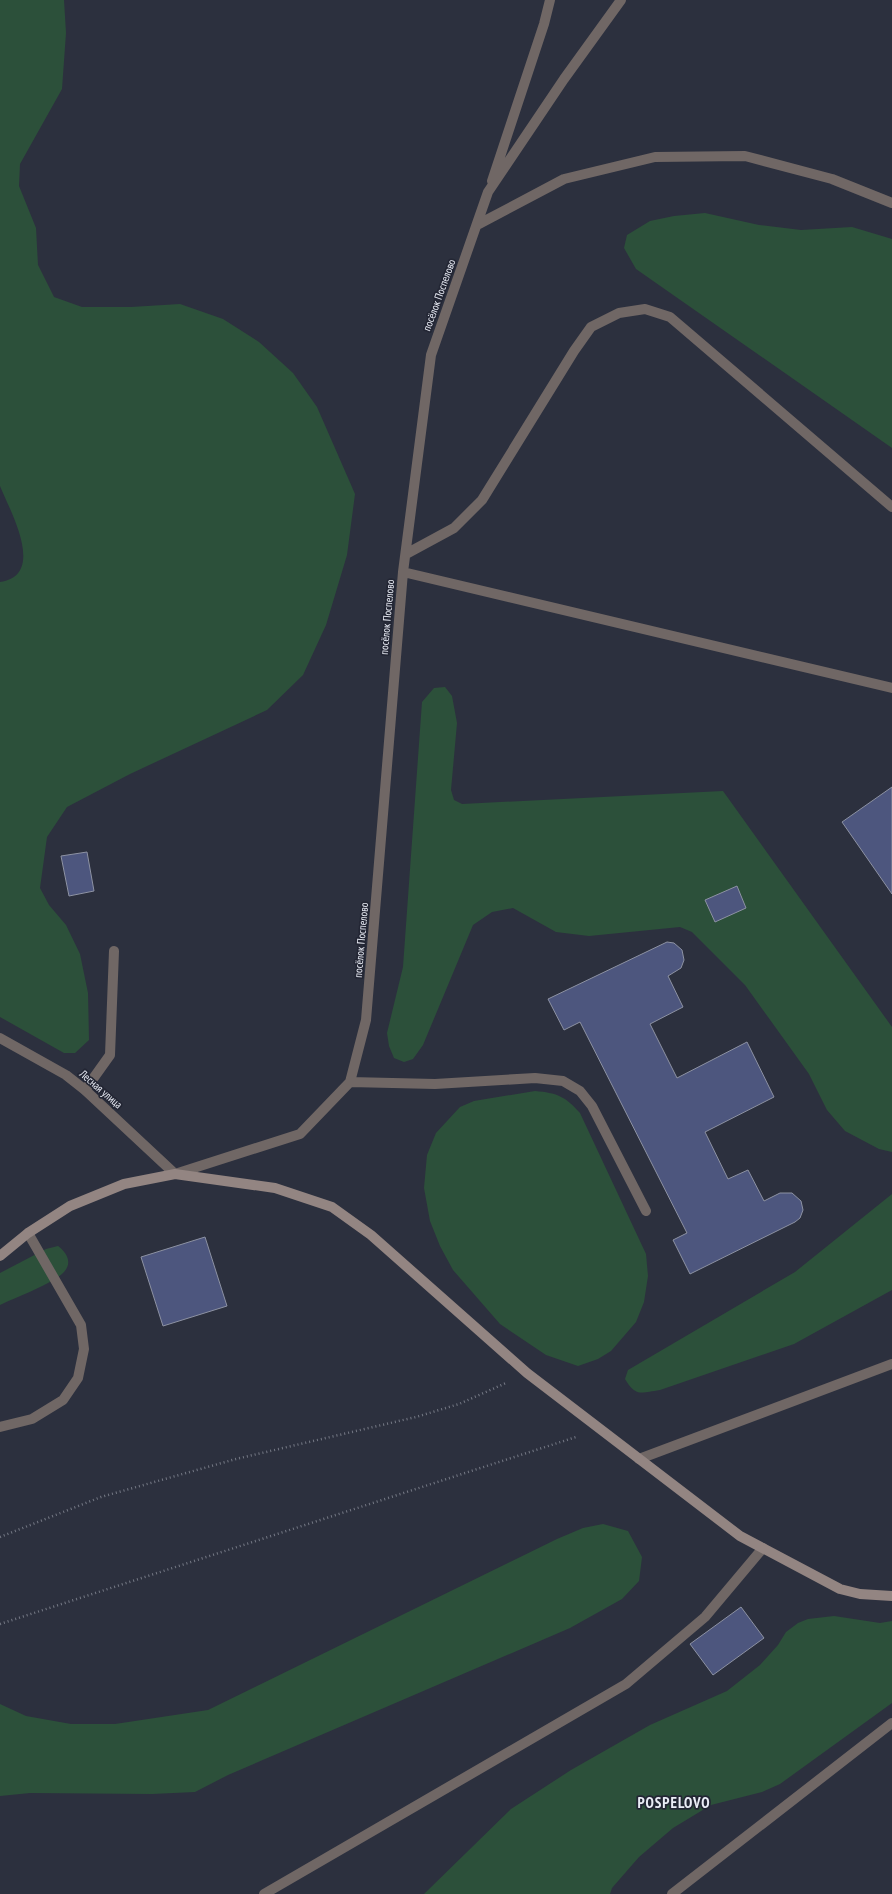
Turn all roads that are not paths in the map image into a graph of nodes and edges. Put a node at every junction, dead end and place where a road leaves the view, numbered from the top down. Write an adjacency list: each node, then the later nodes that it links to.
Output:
1 (550, 0): 3 (street)
2 (621, 0): 3 (street, посёлок Поспелово)
3 (488, 192): 5 (street, посёлок Поспелово)
4 (892, 203): 5 (street)
5 (477, 225): 7 (street, посёлок Поспелово)
6 (892, 507): 7 (street)
7 (406, 554): 8 (street, посёлок Поспелово)
8 (403, 572): 9 (street); 12 (street, посёлок Поспелово)
9 (892, 688)
10 (114, 951): 13 (street)
11 (0, 1038): 13 (street, Лесная улица)
12 (350, 1082): 14 (street, посёлок Поспелово); 15 (street)
13 (85, 1090): 14 (street, Лесная улица)
14 (174, 1174): 16 (main road); 20 (main road)
15 (646, 1211)
16 (28, 1233): 17 (main road); 19 (street)
17 (0, 1256)
18 (892, 1364): 20 (street)
19 (0, 1428)
20 (638, 1459): 21 (main road)
21 (763, 1548): 22 (main road); 24 (street)
22 (892, 1596)
23 (892, 1723): 25 (street)
24 (264, 1894)
25 (672, 1894)

